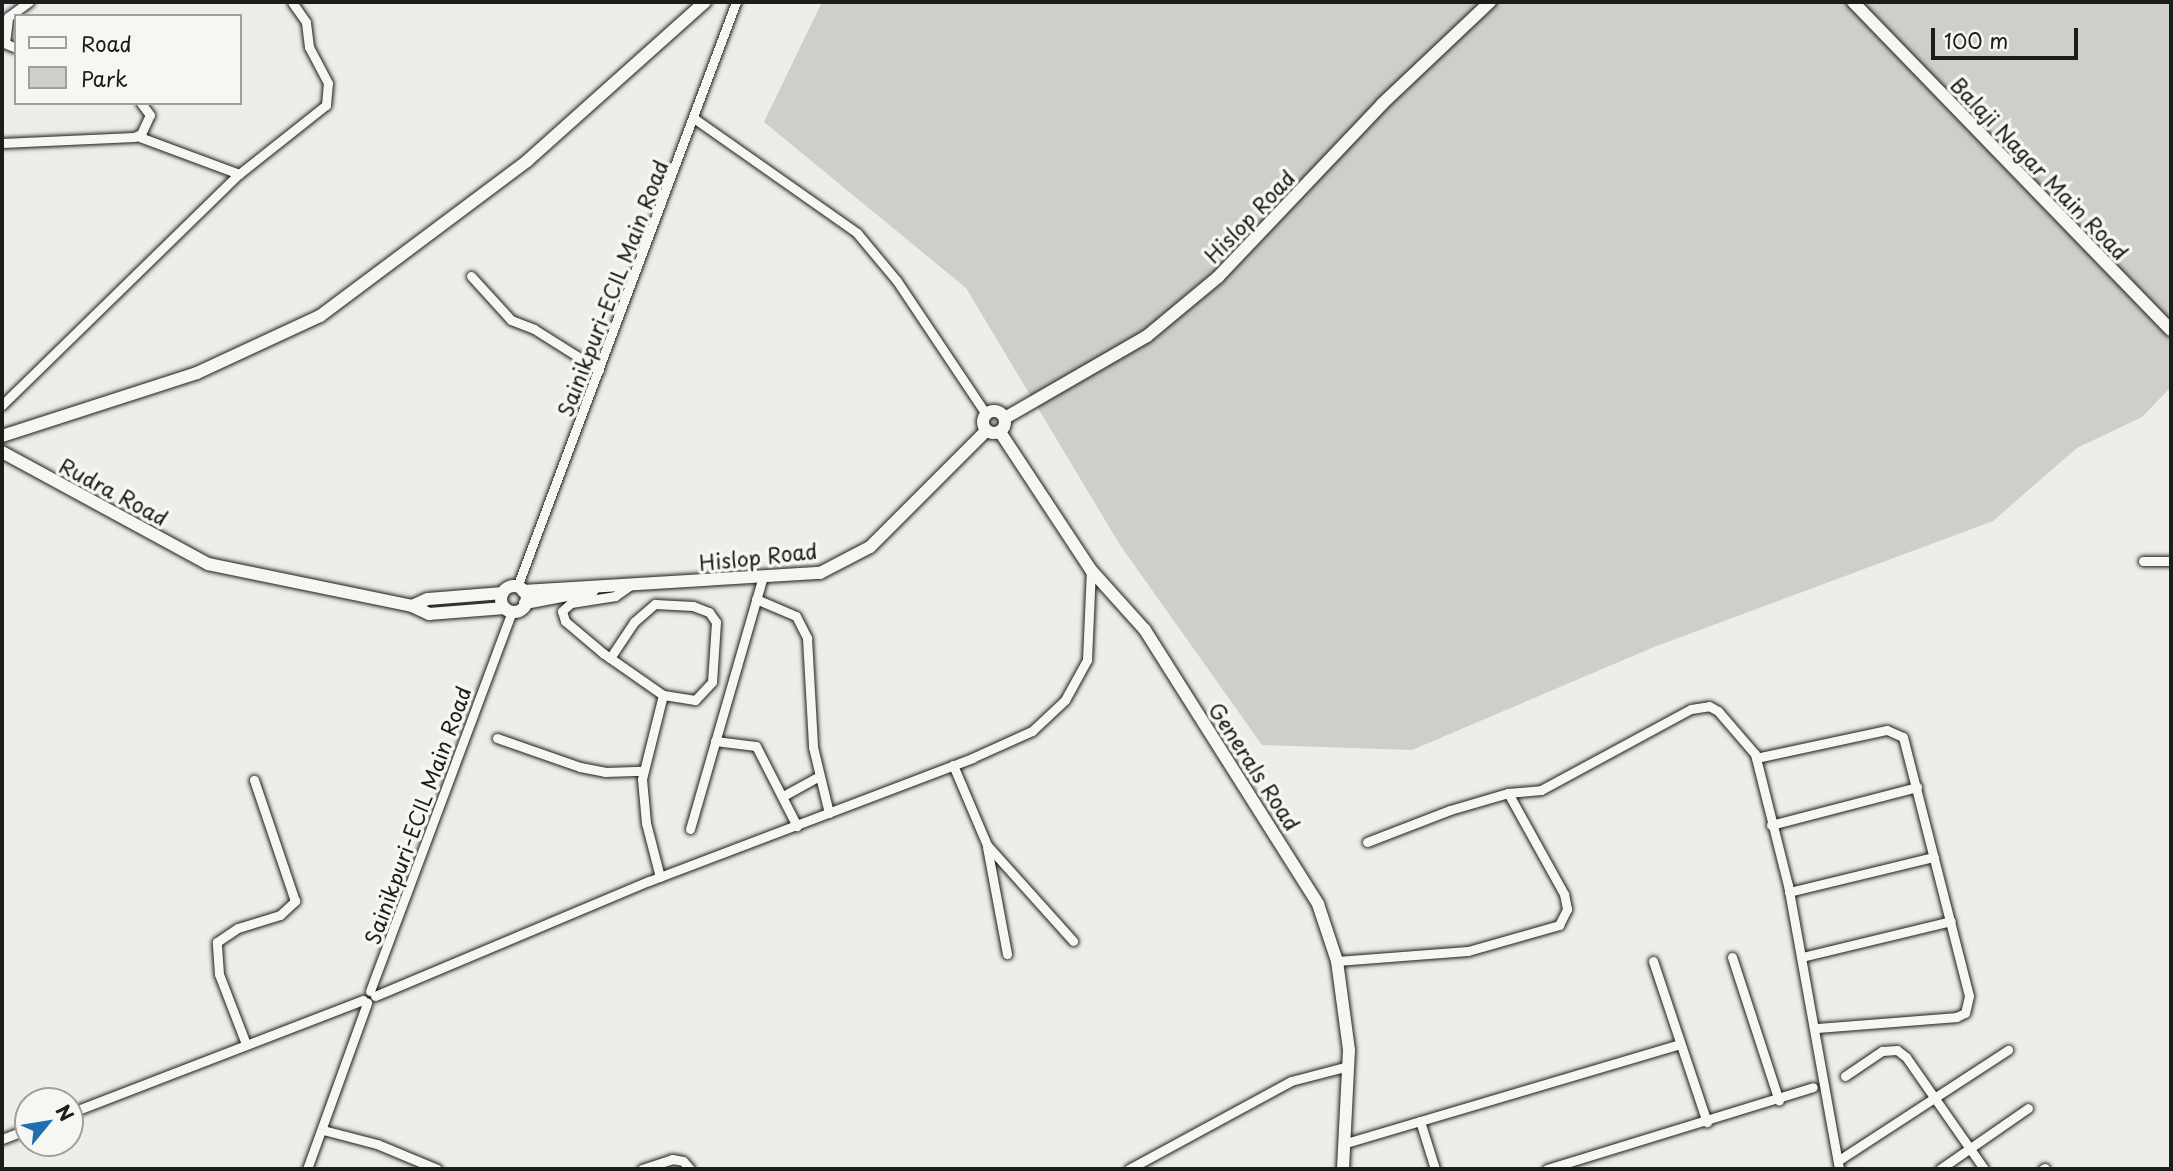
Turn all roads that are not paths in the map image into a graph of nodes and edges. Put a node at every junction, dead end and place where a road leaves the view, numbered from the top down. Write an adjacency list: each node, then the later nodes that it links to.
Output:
1 (29, 2): 7 (street)
2 (294, 2): 13 (street)
3 (705, 2): 22 (street)
4 (736, 2): 10 (street, Sainikpuri-ECIL Main Road)
5 (1490, 2): 19 (street, Hislop Road)
6 (1853, 2): 15 (street, Balaji Nagar Main Road)
7 (5, 18): 8 (street)
8 (3, 42)
9 (142, 105): 11 (street)
10 (695, 119): 16 (street, Sainikpuri-ECIL Main Road); 18 (street)
11 (137, 136): 12 (street); 13 (street)
12 (2, 143)
13 (239, 174): 17 (street)
14 (471, 275): 16 (street)
15 (2171, 330)
16 (599, 370): 30 (street, Sainikpuri-ECIL Main Road)
17 (2, 405)
18 (986, 414): 19 (street); 20 (street)
19 (1005, 418): 21 (street)
20 (986, 431): 21 (street); 27 (street, Hislop Road)
21 (1000, 432): 26 (street, Generals Road)
22 (2, 436)
23 (2, 452): 32 (street, Rudra Road)
24 (2143, 561): 25 (street)
25 (2171, 561)
26 (1091, 570): 39 (street); 60 (street, Generals Road)
27 (762, 580): 28 (street, Hislop Road); 31 (street)
28 (631, 585): 30 (street, Hislop Road); 34 (street)
29 (503, 593): 30 (street); 32 (street); 33 (street)
30 (522, 593): 33 (street)
31 (756, 599): 37 (street); 41 (street)
32 (412, 606): 33 (street)
33 (508, 610): 62 (street, Sainikpuri-ECIL Main Road)
34 (610, 658): 35 (street); 35 (street)
35 (663, 695): 40 (street)
36 (497, 737): 40 (street)
37 (715, 741): 45 (street); 49 (street)
38 (1756, 758): 43 (street); 44 (street); 47 (street)
39 (953, 765): 46 (street); 51 (street)
40 (643, 771): 53 (street)
41 (818, 777): 45 (street); 46 (street)
42 (254, 780): 65 (street)
43 (1917, 788): 47 (street); 52 (street)
44 (1508, 793): 50 (street); 60 (street)
45 (785, 795): 48 (street)
46 (829, 813): 48 (street)
47 (1771, 825): 54 (street)
48 (797, 826): 53 (street)
49 (690, 829)
50 (1367, 842)
51 (987, 845): 56 (street); 57 (street)
52 (1934, 858): 54 (street); 55 (street)
53 (660, 877): 62 (street)
54 (1789, 892): 59 (street)
55 (1951, 921): 59 (street); 64 (street)
56 (1073, 941)
57 (1007, 954)
58 (1732, 957): 72 (street)
59 (1802, 957): 64 (street)
60 (1336, 961): 68 (street, Generals Road)
61 (1653, 961): 66 (street)
62 (373, 993): 63 (street)
63 (365, 1002): 65 (street); 77 (street)
64 (1815, 1028): 80 (street)
65 (246, 1044): 73 (street)
66 (1680, 1044): 75 (street); 76 (street)
67 (2008, 1050): 71 (street)
68 (1349, 1066): 78 (street, Generals Road); 85 (street)
69 (1845, 1076): 71 (street)
70 (1813, 1087): 72 (street)
71 (1934, 1098): 79 (street); 80 (street)
72 (1779, 1101): 76 (street)
73 (84, 1108)
74 (2028, 1108): 79 (street)
75 (1420, 1121): 78 (street); 87 (street)
76 (1707, 1122): 88 (street)
77 (323, 1130): 81 (street); 82 (street)
78 (1346, 1143): 86 (street, Generals Road)
79 (1970, 1149): 89 (street); 90 (street)
80 (1839, 1165)
81 (307, 1169)
82 (437, 1169)
83 (642, 1169): 84 (street)
84 (690, 1169)
85 (1129, 1169)
86 (1343, 1169)
87 (1435, 1169)
88 (1547, 1169)
89 (1940, 1169)
90 (1984, 1169)

